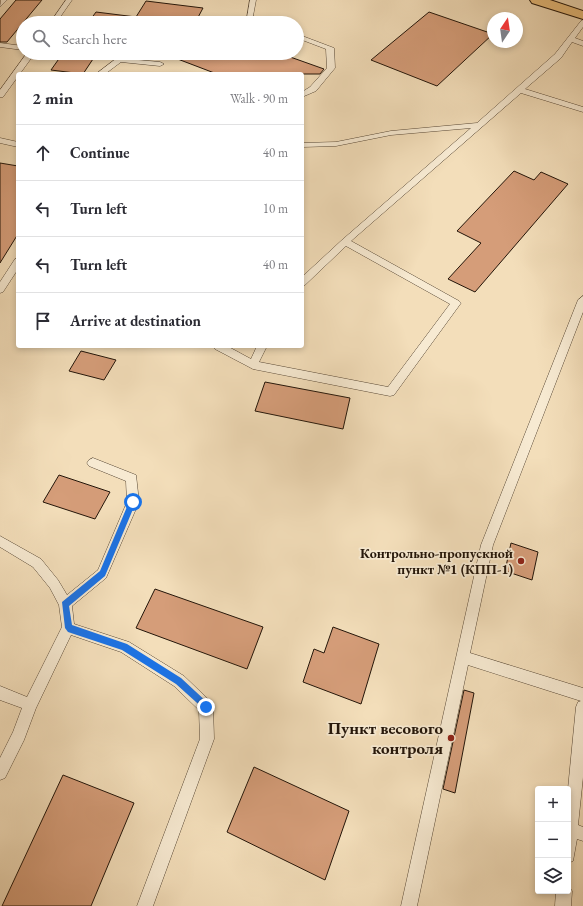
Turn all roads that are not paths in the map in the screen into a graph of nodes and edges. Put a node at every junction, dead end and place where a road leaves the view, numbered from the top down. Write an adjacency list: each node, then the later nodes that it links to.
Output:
1 (4, 0): 5 (lane)
2 (69, 0): 7 (lane)
3 (253, 0): 8 (lane)
4 (537, 0): 6 (main road)
5 (0, 4)
6 (583, 15)
7 (58, 16)
8 (249, 16)
9 (583, 22): 11 (lane)
10 (304, 39): 23 (lane)
11 (571, 39): 12 (lane); 22 (lane)
12 (583, 44)
13 (0, 45): 14 (lane)
14 (16, 47)
15 (27, 60): 19 (lane)
16 (120, 60): 20 (lane)
17 (120, 60): 18 (lane)
18 (160, 64)
19 (20, 72)
20 (103, 72)
21 (16, 78): 24 (lane)
22 (520, 90): 25 (lane); 26 (lane)
23 (304, 94)
24 (0, 95)
25 (583, 110)
26 (478, 125): 29 (lane); 30 (lane)
27 (0, 140): 28 (lane)
28 (16, 144)
29 (304, 145)
30 (345, 242): 32 (lane); 37 (lane)
31 (16, 264): 33 (lane)
32 (304, 281)
33 (0, 290)
34 (583, 300): 42 (lane)
35 (223, 348): 37 (lane)
36 (261, 348): 37 (lane)
37 (253, 365)
38 (93, 463): 40 (lane)
39 (0, 541): 40 (lane)
40 (65, 604): 41 (lane)
41 (68, 628): 45 (lane); 51 (lane)
42 (463, 657): 44 (lane); 52 (lane)
43 (0, 693): 45 (lane)
44 (583, 696)
45 (30, 705): 47 (lane)
46 (583, 708): 48 (lane)
47 (0, 773)
48 (577, 832): 49 (lane)
49 (571, 848)
50 (564, 894): 53 (lane)
51 (145, 906)
52 (409, 906)
53 (563, 906)

